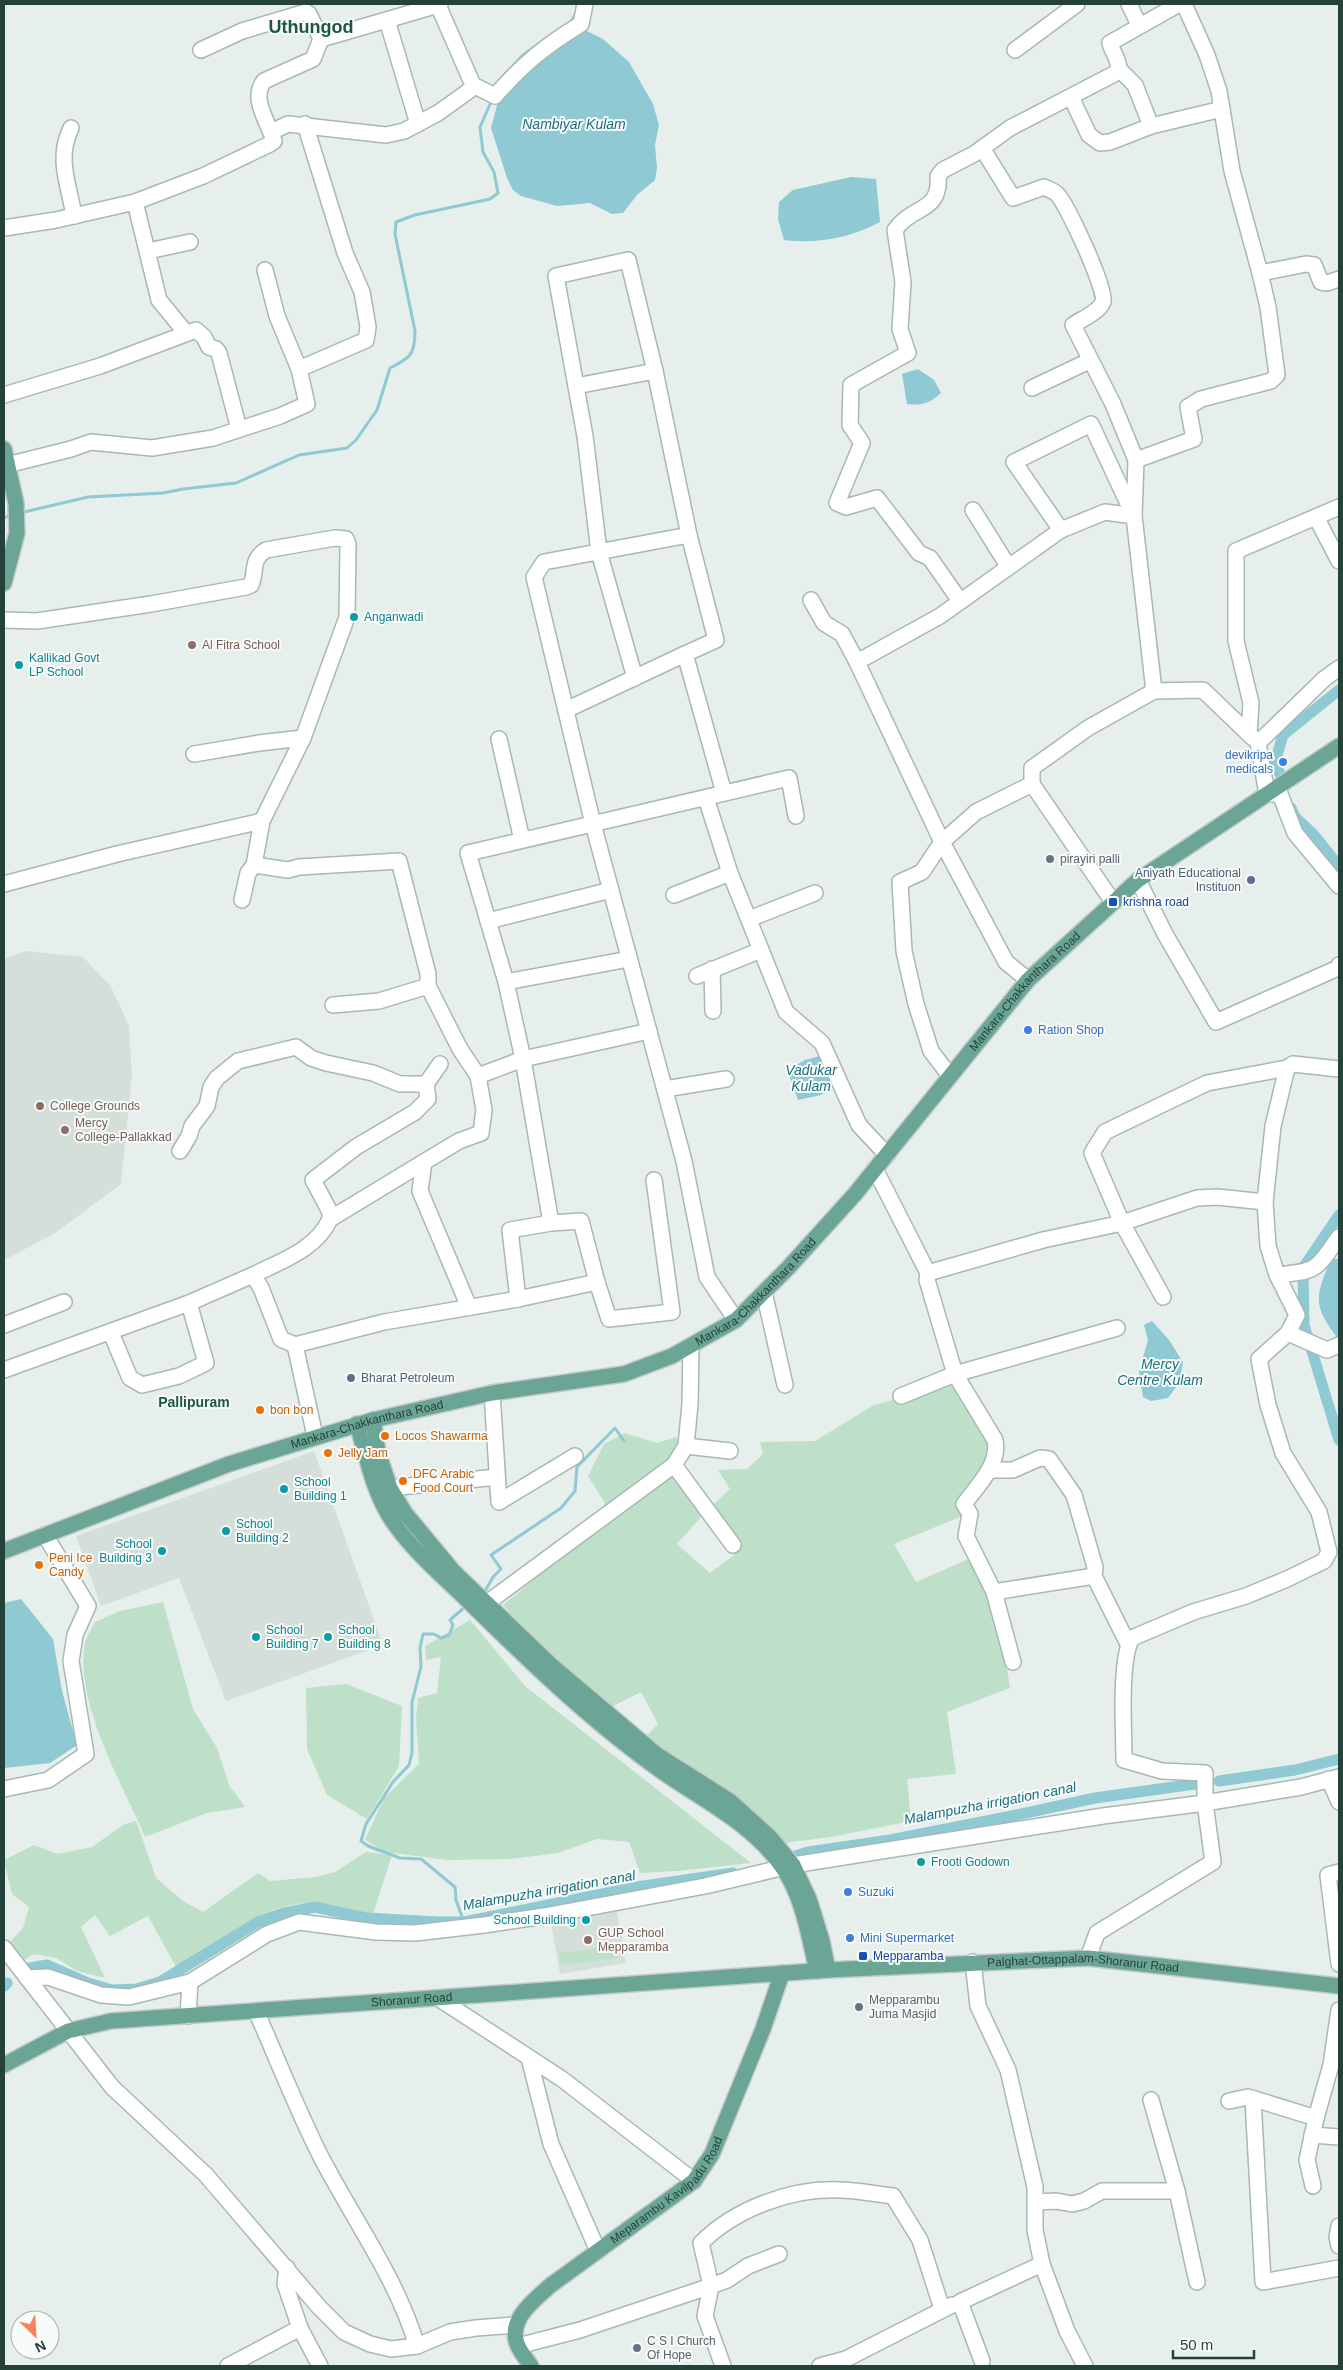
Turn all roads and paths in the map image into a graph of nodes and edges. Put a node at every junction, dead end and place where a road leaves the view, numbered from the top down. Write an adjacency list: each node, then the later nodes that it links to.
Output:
1 (585, 4): 12 (street)
2 (1077, 4): 10 (street)
3 (1130, 4): 7 (street)
4 (439, 5): 6 (street); 12 (street)
5 (1183, 7): 7 (street); 14 (street)
6 (387, 20): 8 (street); 16 (street)
7 (1139, 25): 11 (street)
8 (321, 39): 9 (street); 19 (street)
9 (201, 50)
10 (1015, 50)
11 (1119, 69): 13 (street); 17 (street)
12 (474, 85): 16 (street)
13 (1071, 97): 17 (street); 20 (street)
14 (1222, 109): 17 (street); 27 (street)
15 (305, 124): 16 (street); 19 (street); 31 (street)
16 (418, 124)
17 (1151, 126)
18 (71, 128): 22 (street)
19 (271, 132): 21 (street)
20 (982, 148): 30 (street); 51 (street)
21 (134, 202): 22 (street); 25 (street)
22 (74, 216): 23 (street)
23 (4, 228)
24 (190, 242): 25 (street)
25 (148, 251): 29 (street)
26 (265, 270): 31 (street)
27 (1260, 273): 28 (street); 38 (street)
28 (1339, 279)
29 (186, 333): 35 (street); 36 (street)
30 (1089, 361): 34 (street); 38 (street)
31 (298, 370): 36 (street)
32 (655, 371): 33 (street); 33 (street); 45 (street)
33 (576, 386): 46 (street)
34 (1032, 388)
35 (4, 395)
36 (239, 429): 39 (street)
37 (4, 449): 39 (main road)
38 (1136, 460): 42 (street)
39 (8, 465): 49 (main road)
40 (1339, 507): 43 (street)
41 (973, 510): 48 (street)
42 (1134, 516): 44 (street); 44 (street); 57 (street)
43 (1316, 517): 47 (street); 61 (street)
44 (1061, 530): 48 (street)
45 (689, 535): 46 (street); 53 (street)
46 (599, 552): 56 (street); 58 (street)
47 (1339, 561)
48 (1008, 566): 51 (street)
49 (4, 583)
50 (812, 600): 54 (street)
51 (960, 601): 54 (street)
52 (4, 620): 59 (street)
53 (685, 654): 56 (street); 65 (street)
54 (857, 662): 72 (street)
55 (1339, 668): 61 (street)
56 (635, 678): 58 (street)
57 (1154, 692): 61 (street); 64 (street)
58 (566, 710): 70 (street)
59 (303, 738): 63 (street); 69 (street)
60 (499, 739): 71 (street)
61 (1253, 739): 66 (street)
62 (1339, 746): 66 (main road, Mankara-Chakkanthara Road)
63 (194, 754)
64 (1032, 784): 72 (street); 82 (street)
65 (724, 794): 67 (street); 68 (street)
66 (1267, 794): 75 (main road, Mankara-Chakkanthara Road); 77 (street)
67 (706, 798): 70 (street); 74 (street)
68 (796, 816)
69 (262, 821): 73 (street); 76 (street)
70 (594, 824): 71 (street); 78 (street)
71 (522, 840): 84 (street)
72 (942, 842): 90 (street); 101 (street)
73 (254, 865): 81 (street); 92 (street)
74 (730, 873): 80 (street); 83 (street)
75 (1138, 880): 82 (main road, Mankara-Chakkanthara Road); 87 (street)
76 (4, 884)
77 (1339, 886)
78 (611, 890): 84 (street); 86 (street)
79 (815, 893): 83 (street)
80 (674, 895)
81 (242, 900)
82 (1113, 902): 90 (main road, Mankara-Chakkanthara Road)
83 (748, 920): 85 (street)
84 (488, 921): 91 (street)
85 (761, 950): 88 (street); 106 (street)
86 (629, 959): 91 (street); 95 (street)
87 (1339, 965)
88 (712, 970): 89 (street); 94 (street)
89 (697, 976)
90 (1028, 980): 101 (main road, Mankara-Chakkanthara Road)
91 (506, 982): 96 (street)
92 (428, 986): 93 (street); 100 (street)
93 (333, 1006)
94 (713, 1011)
95 (649, 1031): 96 (street); 104 (street)
96 (523, 1059): 100 (street); 113 (street)
97 (440, 1064): 103 (street)
98 (1287, 1068): 99 (street); 110 (street); 112 (street)
99 (1339, 1069)
100 (478, 1076): 107 (street)
101 (950, 1076): 106 (main road, Mankara-Chakkanthara Road)
102 (726, 1079): 104 (street)
103 (426, 1084): 105 (street); 111 (street)
104 (664, 1089): 125 (street)
105 (180, 1151)
106 (887, 1154): 108 (main road, Mankara-Chakkanthara Road)
107 (424, 1162): 111 (street); 124 (street)
108 (875, 1169): 115 (street); 119 (main road, Mankara-Chakkanthara Road)
109 (654, 1180): 118 (street)
110 (1265, 1202): 112 (street); 117 (street)
111 (330, 1219): 116 (street)
112 (1122, 1222): 115 (street); 120 (street)
113 (551, 1223): 118 (street); 121 (street)
114 (1339, 1237): 117 (street)
115 (928, 1273): 134 (street)
116 (253, 1275): 123 (street); 130 (street)
117 (1277, 1275): 129 (street)
118 (597, 1282): 121 (street)
119 (764, 1292): 125 (main road, Mankara-Chakkanthara Road); 135 (street)
120 (1163, 1297)
121 (518, 1299): 124 (street)
122 (64, 1302): 126 (street)
123 (189, 1303): 128 (street); 128 (street)
124 (469, 1307): 130 (street)
125 (736, 1320): 132 (main road, Mankara-Chakkanthara Road)
126 (4, 1325)
127 (1116, 1328): 134 (street)
128 (111, 1333): 133 (street)
129 (1288, 1333): 131 (street); 154 (street)
130 (295, 1345): 140 (street)
131 (1339, 1345)
132 (691, 1346): 136 (main road, Mankara-Chakkanthara Road); 141 (street)
133 (4, 1370)
134 (954, 1374): 137 (street); 145 (street)
135 (786, 1385)
136 (492, 1394): 138 (main road, Mankara-Chakkanthara Road); 146 (street)
137 (901, 1396)
138 (372, 1420): 139 (main road, Mankara-Chakkanthara Road); 147 (main road)
139 (357, 1424): 140 (main road, Mankara-Chakkanthara Road); 160 (main road)
140 (315, 1436): 148 (main road, Mankara-Chakkanthara Road)
141 (686, 1446): 142 (street); 144 (street)
142 (730, 1451)
143 (575, 1456): 146 (street)
144 (674, 1465): 149 (street); 153 (street)
145 (989, 1470): 151 (street); 152 (street)
146 (498, 1477): 147 (street)
147 (390, 1488): 153 (main road)
148 (45, 1535): 150 (main road, Mankara-Chakkanthara Road); 157 (street)
149 (733, 1545)
150 (4, 1551)
151 (1094, 1576): 152 (street); 154 (street)
152 (994, 1592): 155 (street)
153 (487, 1603): 160 (main road)
154 (1128, 1644): 159 (street)
155 (1013, 1662)
156 (1334, 1778): 158 (street); 159 (street)
157 (4, 1789)
158 (1339, 1802)
159 (1205, 1803): 160 (street); 163 (street)
160 (788, 1866): 166 (main road); 169 (street)
161 (1339, 1872): 165 (street)
162 (4, 1948): 168 (street)
163 (1088, 1958): 164 (main road, Palghat-Ottappalam-Shoranur Road); 170 (main road, Palghat-Ottappalam-Shoranur Road)
164 (973, 1962): 166 (main road, Palghat-Ottappalam-Shoranur Road); 187 (street)
165 (1339, 1964)
166 (822, 1971): 167 (main road, Shoranur Road)
167 (782, 1974): 171 (main road, Shoranur Road); 184 (main road, Meparambu Kavilpadu Road)
168 (27, 1978): 169 (street); 175 (street)
169 (190, 1982): 174 (street)
170 (1339, 1986)
171 (438, 1998): 173 (main road, Shoranur Road); 176 (street)
172 (1339, 2010): 181 (street)
173 (256, 2011): 174 (main road, Shoranur Road); 201 (street)
174 (188, 2016): 175 (main road, Shoranur Road)
175 (68, 2031): 177 (main road, Shoranur Road); 193 (street)
176 (529, 2058): 184 (street); 190 (street)
177 (4, 2064)
178 (1253, 2099): 180 (street); 181 (street); 194 (street)
179 (1150, 2100): 186 (street)
180 (1229, 2101)
181 (1316, 2118): 182 (street)
182 (1312, 2135): 183 (street); 185 (street)
183 (1339, 2137)
184 (694, 2180): 190 (main road, Meparambu Kavilpadu Road)
185 (1313, 2186)
186 (1177, 2191): 187 (street); 195 (street)
187 (1036, 2202): 192 (street)
188 (1339, 2226): 189 (street)
189 (1339, 2246)
190 (598, 2251): 199 (main road, Meparambu Kavilpadu Road)
191 (779, 2254): 196 (street)
192 (1042, 2264): 197 (street); 209 (street)
193 (287, 2268): 200 (street); 201 (street)
194 (1339, 2268)
195 (1197, 2282)
196 (711, 2286): 198 (street); 202 (street); 207 (street)
197 (960, 2302): 198 (street); 203 (street)
198 (942, 2309): 208 (street)
199 (515, 2325): 201 (street); 202 (main road)
200 (300, 2328): 204 (street); 205 (street)
201 (416, 2346)
202 (518, 2346): 206 (main road)
203 (982, 2361)
204 (228, 2366)
205 (320, 2366)
206 (531, 2366)
207 (723, 2366)
208 (820, 2366)
209 (1085, 2366)

